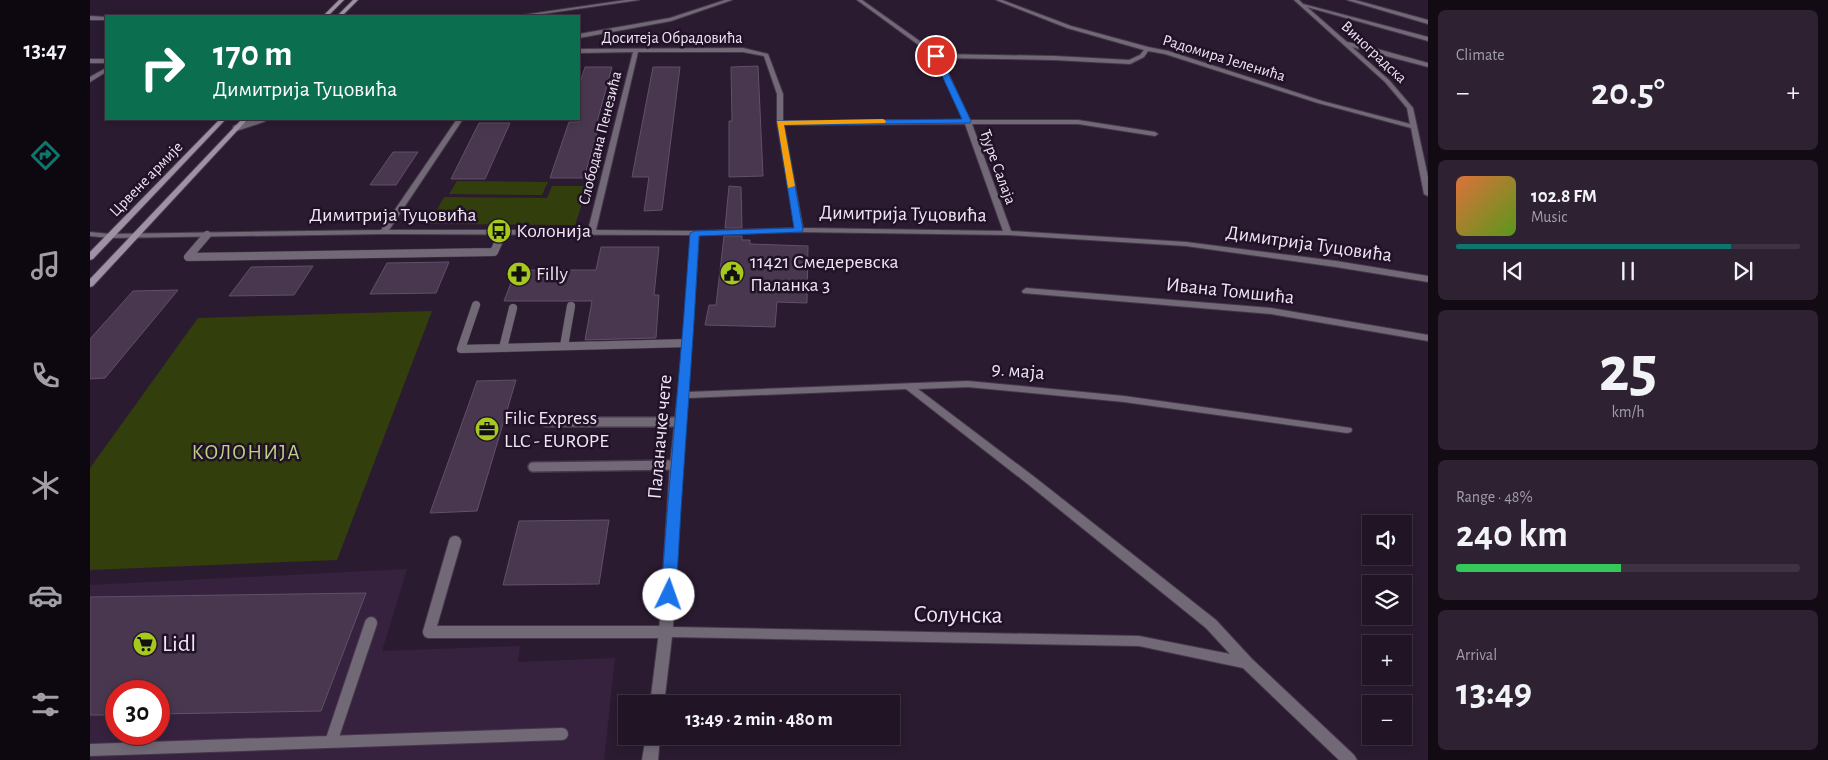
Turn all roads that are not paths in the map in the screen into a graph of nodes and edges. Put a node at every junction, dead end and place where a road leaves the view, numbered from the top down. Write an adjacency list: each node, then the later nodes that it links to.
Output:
1 (342, 0): 9 (main road)
2 (356, 0): 10 (main road)
3 (637, 0): 11 (street)
4 (730, 0): 15 (street, Доситеја Обрадовића)
5 (860, 0): 21 (street)
6 (998, 0): 18 (street)
7 (1349, 0): 14 (street)
8 (1299, 2): 16 (street); 17 (street, Виноградска)
9 (326, 15)
10 (340, 15)
11 (526, 15)
12 (90, 18): 13 (street)
13 (105, 19)
14 (1428, 22)
15 (580, 36)
16 (1428, 39)
17 (1345, 44): 24 (street); 33 (street, Виноградска)
18 (1147, 49): 21 (street, Радомира Јеленића); 33 (street, Радомира Јеленића)
19 (636, 50): 20 (street, Доситеја Обрадовића); 32 (street, Доситеја Обрадовића); 40 (street, Слободана Пенезића)
20 (580, 51)
21 (936, 56): 31 (street, Ђуре Салаја)
22 (90, 61): 23 (street)
23 (105, 61)
24 (1428, 65)
25 (105, 71): 26 (street)
26 (90, 80)
27 (222, 120): 45 (main road, Црвене армије)
28 (244, 120): 34 (main road, Црвене армије)
29 (260, 120): 34 (lane)
30 (459, 120): 38 (street)
31 (967, 121): 32 (street); 35 (street); 42 (street, Ђуре Салаја)
32 (780, 123): 37 (street)
33 (1414, 127): 36 (street, Виноградска)
34 (236, 128): 46 (main road, Црвене армије)
35 (1155, 134)
36 (1428, 194)
37 (799, 230): 41 (street, Димитрија Туцовића); 42 (street, Димитрија Туцовића)
38 (383, 232): 39 (street, Димитрија Туцовића); 44 (street, Димитрија Туцовића)
39 (503, 232): 40 (street, Димитрија Туцовића); 44 (lane)
40 (592, 232): 41 (street, Димитрија Туцовића)
41 (695, 233): 55 (street, Паланачке чете)
42 (1008, 233): 48 (street, Димитрија Туцовића)
43 (90, 234): 45 (street, Димитрија Туцовића)
44 (207, 235): 46 (street, Димитрија Туцовића)
45 (110, 236): 46 (street, Димитрија Туцовића); 47 (main road, Црвене армије)
46 (135, 236): 49 (main road, Црвене армије)
47 (90, 256)
48 (1428, 279)
49 (90, 284)
50 (1026, 291): 54 (street, Ивана Томшића)
51 (476, 305): 57 (lane)
52 (571, 306): 56 (lane)
53 (514, 308): 57 (lane)
54 (1428, 338)
55 (688, 342): 56 (lane); 59 (street, Паланачке чете)
56 (564, 346): 57 (lane)
57 (503, 348)
58 (909, 387): 59 (street, 9. маја); 62 (street, 9. маја); 68 (street)
59 (684, 395): 61 (street, Паланачке чете)
60 (546, 422): 61 (lane)
61 (681, 422): 63 (street, Паланачке чете)
62 (1347, 430)
63 (676, 465): 64 (lane); 67 (street, Паланачке чете)
64 (532, 467)
65 (455, 542): 67 (lane)
66 (372, 622): 71 (lane)
67 (666, 632): 68 (street, Солунска); 69 (street, Паланачке чете)
68 (1247, 663): 75 (street)
69 (658, 695)
70 (562, 734): 71 (lane)
71 (331, 742): 73 (lane)
72 (652, 745): 74 (street)
73 (90, 750)
74 (650, 760)
75 (1349, 760)

